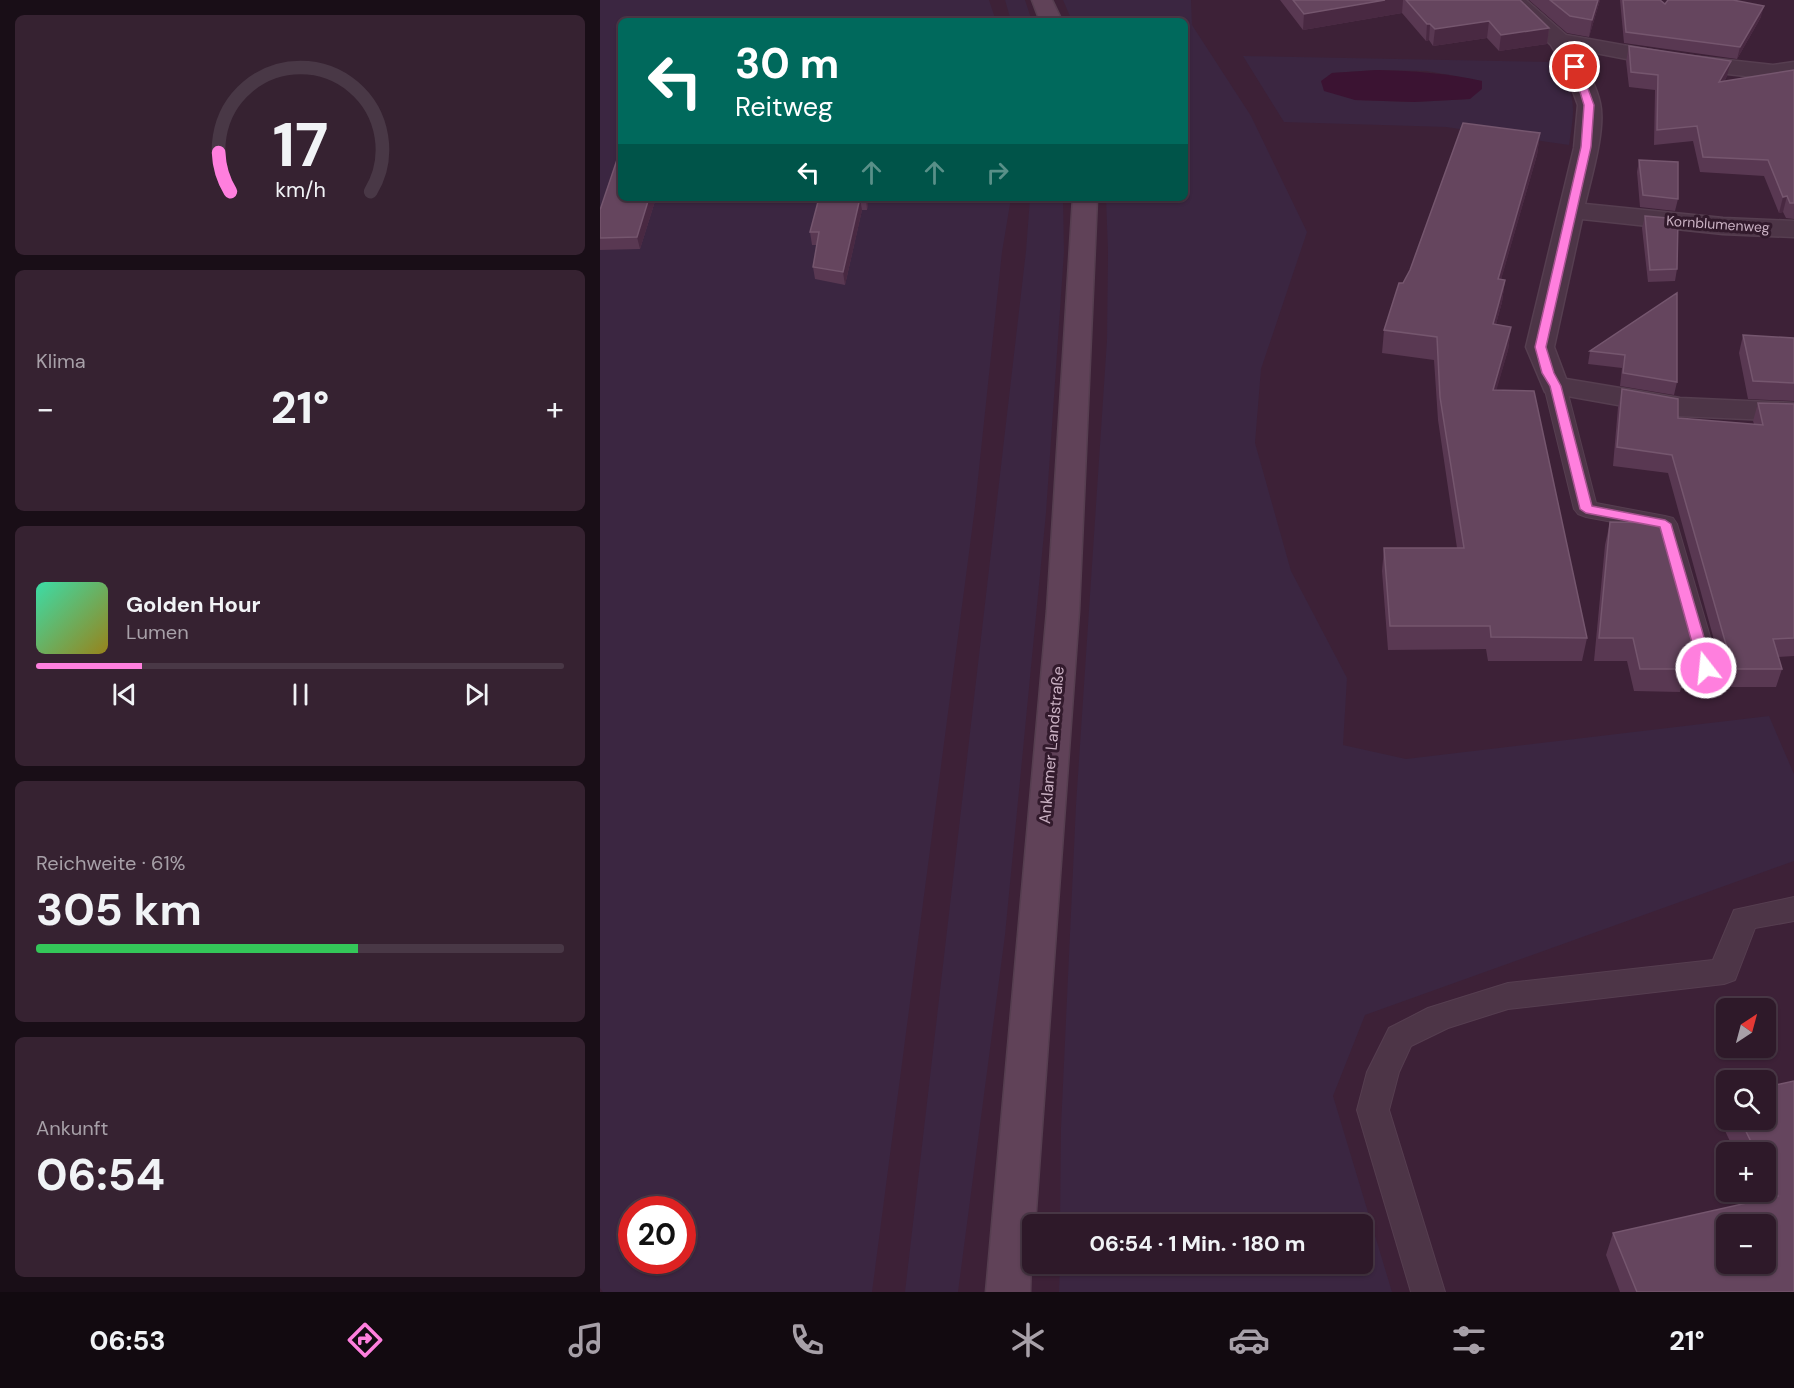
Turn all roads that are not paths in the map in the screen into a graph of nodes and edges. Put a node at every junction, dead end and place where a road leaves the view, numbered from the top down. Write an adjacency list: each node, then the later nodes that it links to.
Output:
1 (1042, 0): 3 (main road)
2 (1514, 0): 4 (street)
3 (1050, 18)
4 (1560, 41): 5 (street); 7 (street)
5 (1794, 69)
6 (1084, 201): 13 (main road, Anklamer Landstraße)
7 (1571, 210): 8 (street, Kornblumenweg); 9 (street)
8 (1794, 229)
9 (1555, 386): 10 (street); 11 (lane)
10 (1794, 412)
11 (1712, 688)
12 (1794, 909): 14 (lane)
13 (1008, 1292)
14 (1428, 1292)

